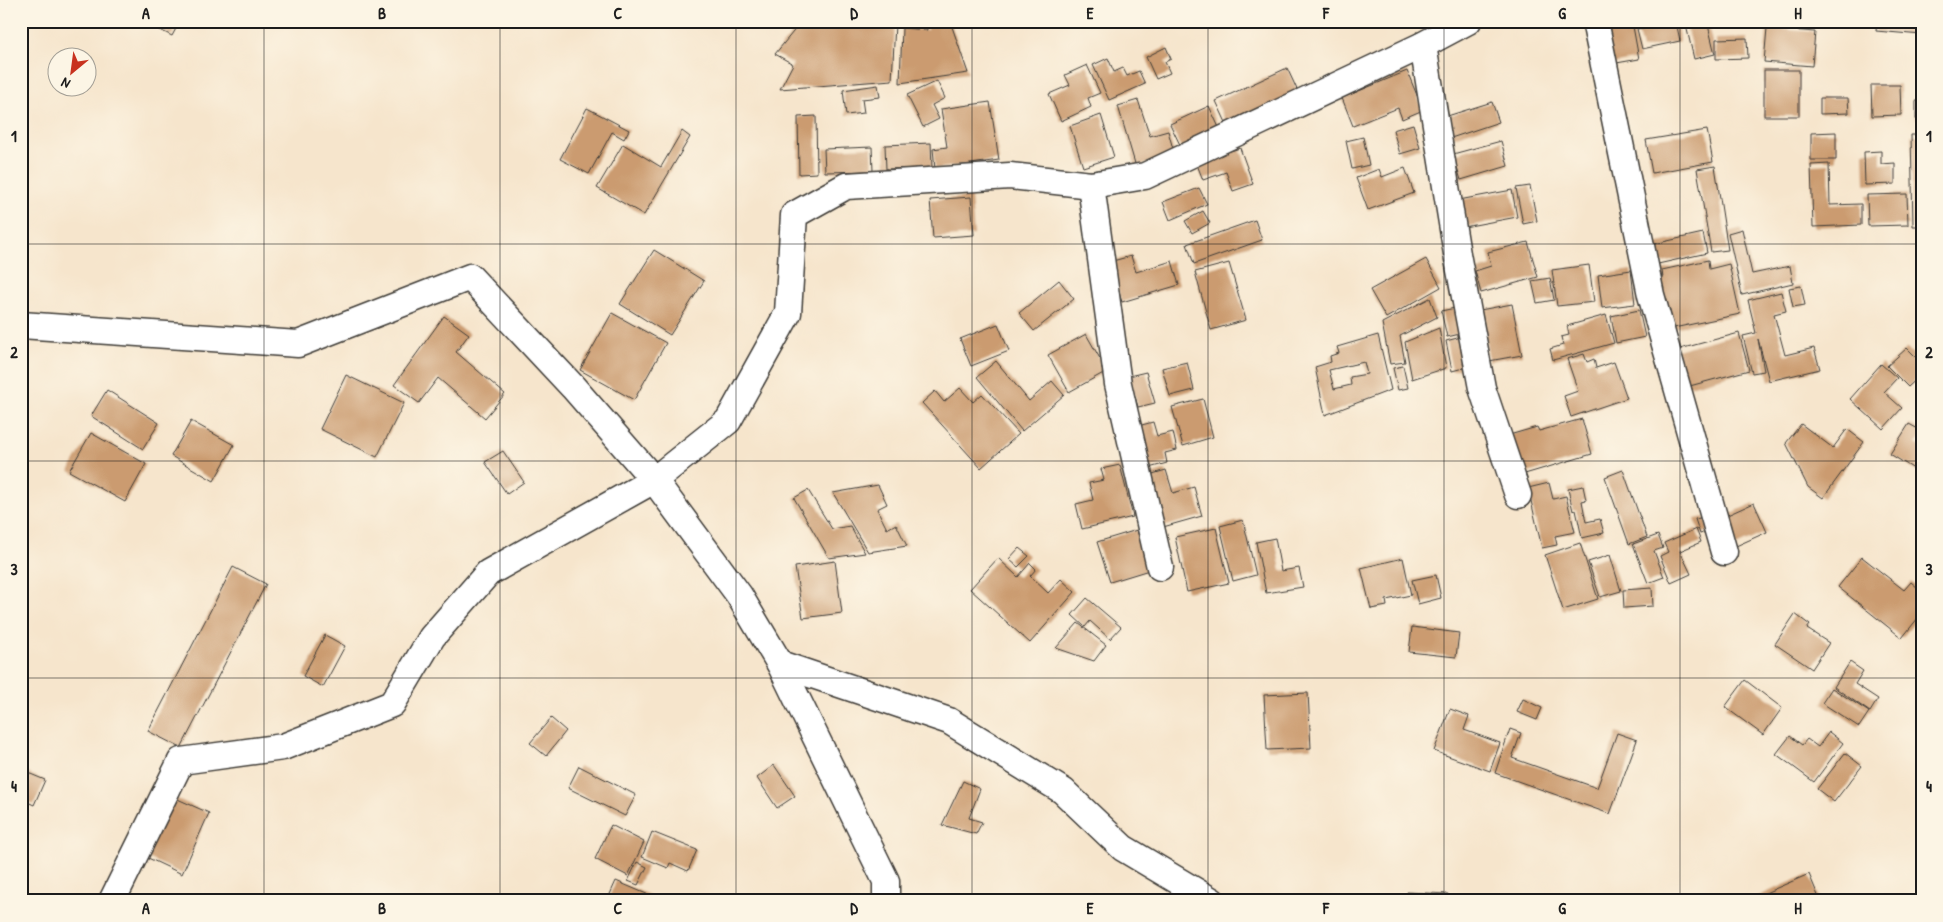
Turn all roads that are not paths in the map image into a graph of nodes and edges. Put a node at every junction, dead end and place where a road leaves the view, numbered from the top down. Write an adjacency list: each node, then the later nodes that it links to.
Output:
1 (1468, 21): 3 (street)
2 (1595, 21): 8 (street)
3 (1423, 45): 4 (street); 7 (street)
4 (1091, 185): 6 (street); 9 (street)
5 (21, 325): 6 (street)
6 (654, 480): 10 (street); 11 (street)
7 (1518, 495)
8 (1724, 552)
9 (1160, 567)
10 (780, 664): 12 (street); 13 (street)
11 (112, 901)
12 (886, 901)
13 (1212, 901)

